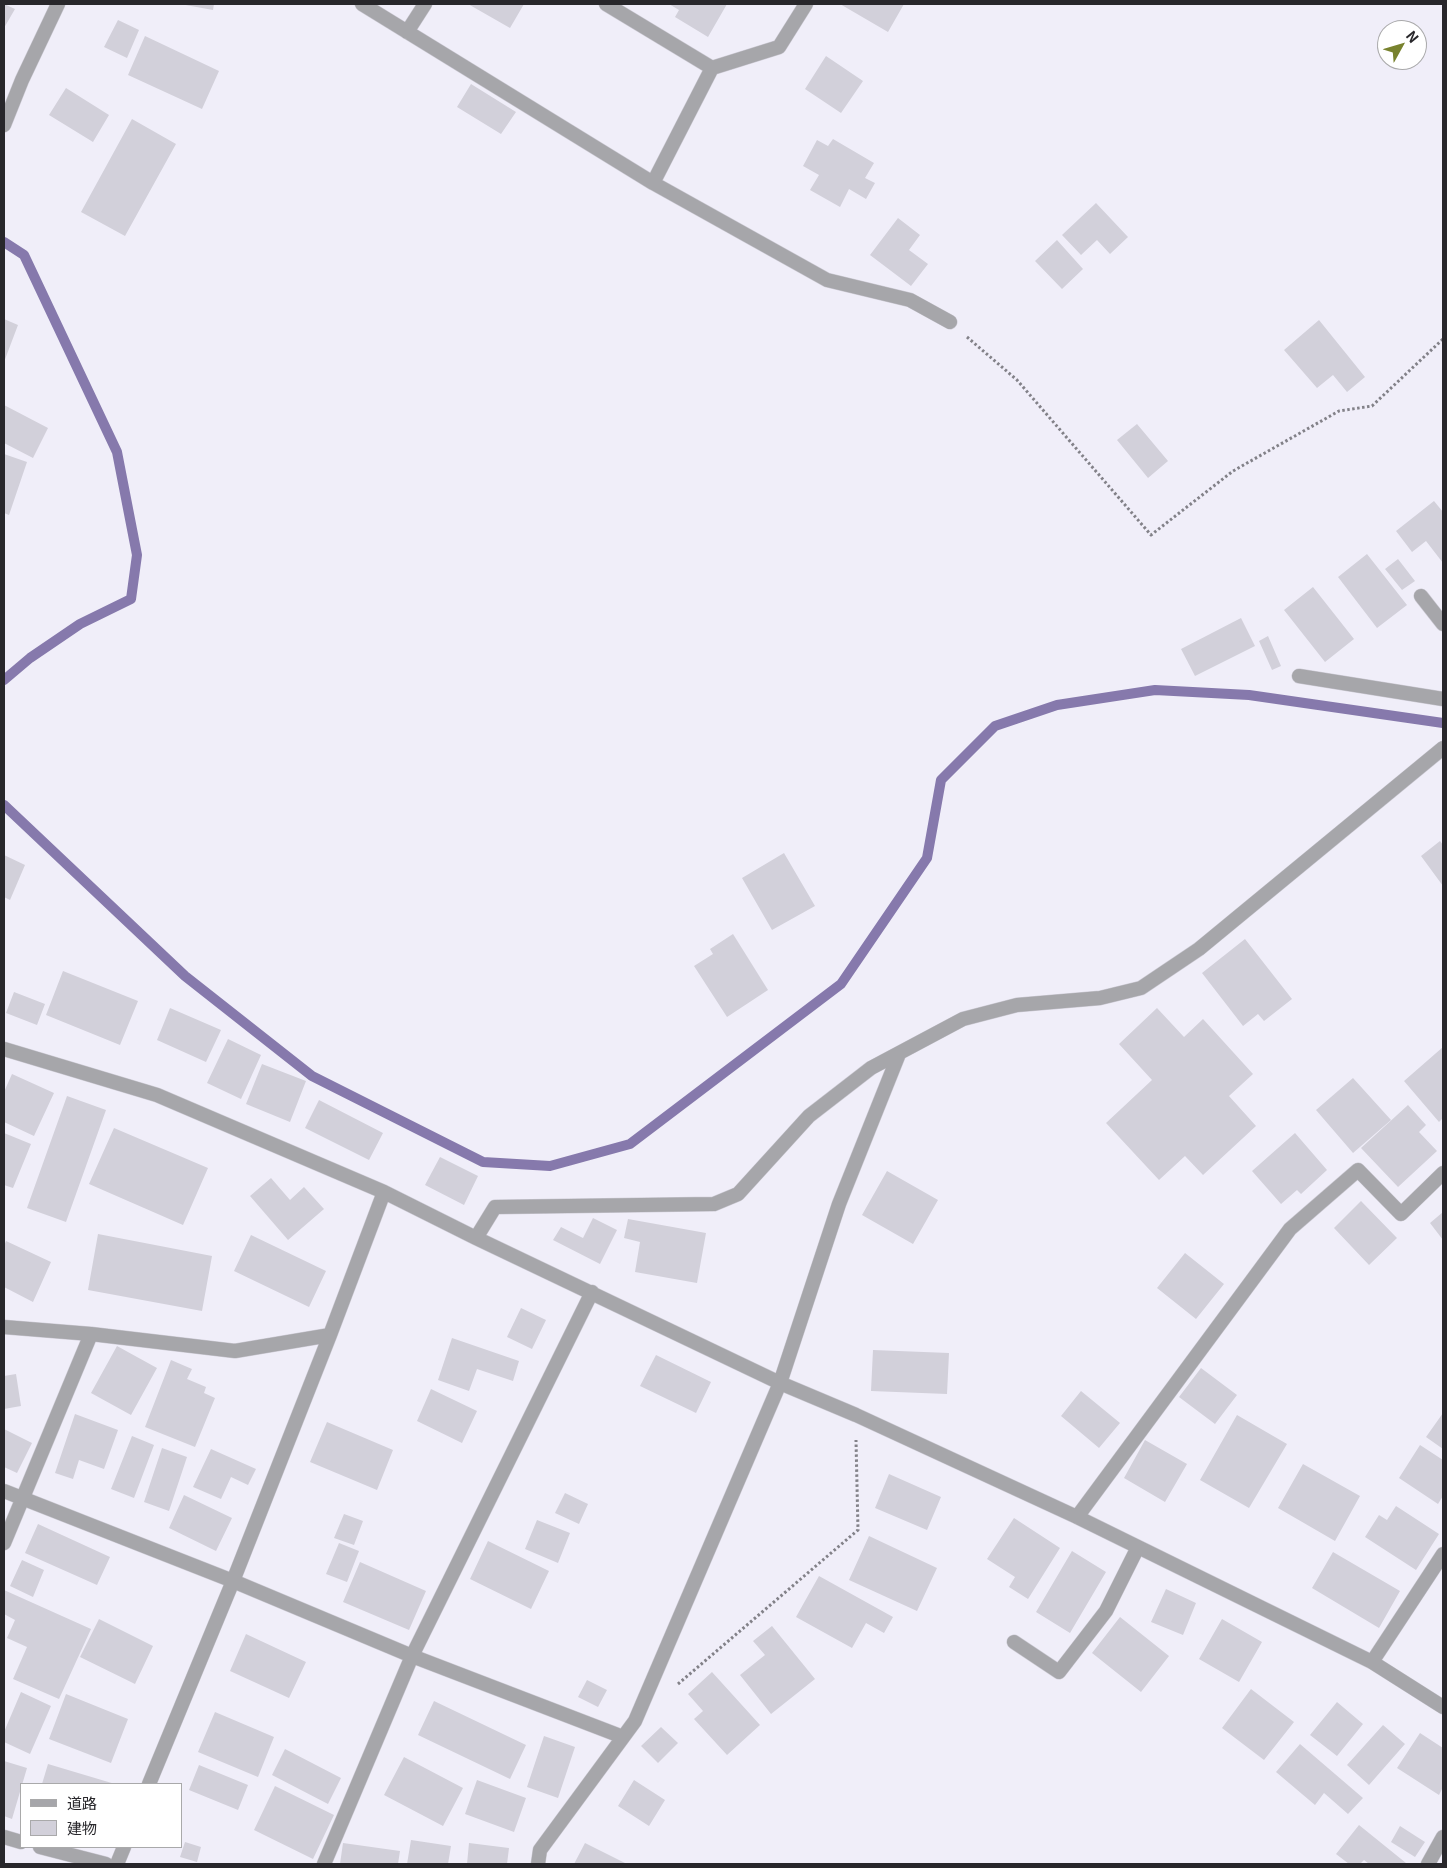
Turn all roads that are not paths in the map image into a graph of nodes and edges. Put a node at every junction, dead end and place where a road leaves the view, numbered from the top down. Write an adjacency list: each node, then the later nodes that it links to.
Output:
1 (58, 4): 8 (street)
2 (362, 4): 6 (street)
3 (425, 4): 6 (street)
4 (606, 4): 7 (street)
5 (806, 4): 7 (street)
6 (407, 32): 9 (street)
7 (712, 68): 9 (street)
8 (4, 125)
9 (654, 183): 10 (street)
10 (950, 322)
11 (1421, 596): 12 (street)
12 (1443, 624)
13 (1299, 676): 14 (street)
14 (1443, 698)
15 (1443, 748): 17 (street)
16 (4, 1049): 19 (street)
17 (899, 1054): 20 (street); 25 (street)
18 (1443, 1173): 28 (street)
19 (384, 1192): 20 (street); 24 (street)
20 (476, 1238): 21 (street)
21 (592, 1292): 25 (street); 34 (street)
22 (4, 1327): 23 (street)
23 (91, 1334): 24 (street); 27 (street)
24 (330, 1335): 32 (street)
25 (780, 1383): 28 (street); 37 (street)
26 (4, 1491): 27 (street)
27 (21, 1499): 29 (street); 32 (street)
28 (1077, 1518): 30 (street)
29 (4, 1543)
30 (1138, 1548): 33 (street); 35 (street)
31 (1443, 1554): 35 (street)
32 (233, 1581): 34 (street); 38 (street)
33 (1014, 1642)
34 (412, 1656): 37 (street); 46 (street)
35 (1372, 1662): 36 (street)
36 (1443, 1707)
37 (623, 1737): 47 (street)
38 (150, 1783)
39 (4, 1837): 41 (street)
40 (1443, 1837): 48 (street)
41 (20, 1842)
42 (44, 1848): 44 (street)
43 (124, 1848): 45 (street)
44 (106, 1864)
45 (116, 1864)
46 (324, 1864)
47 (538, 1864)
48 (1428, 1864)

